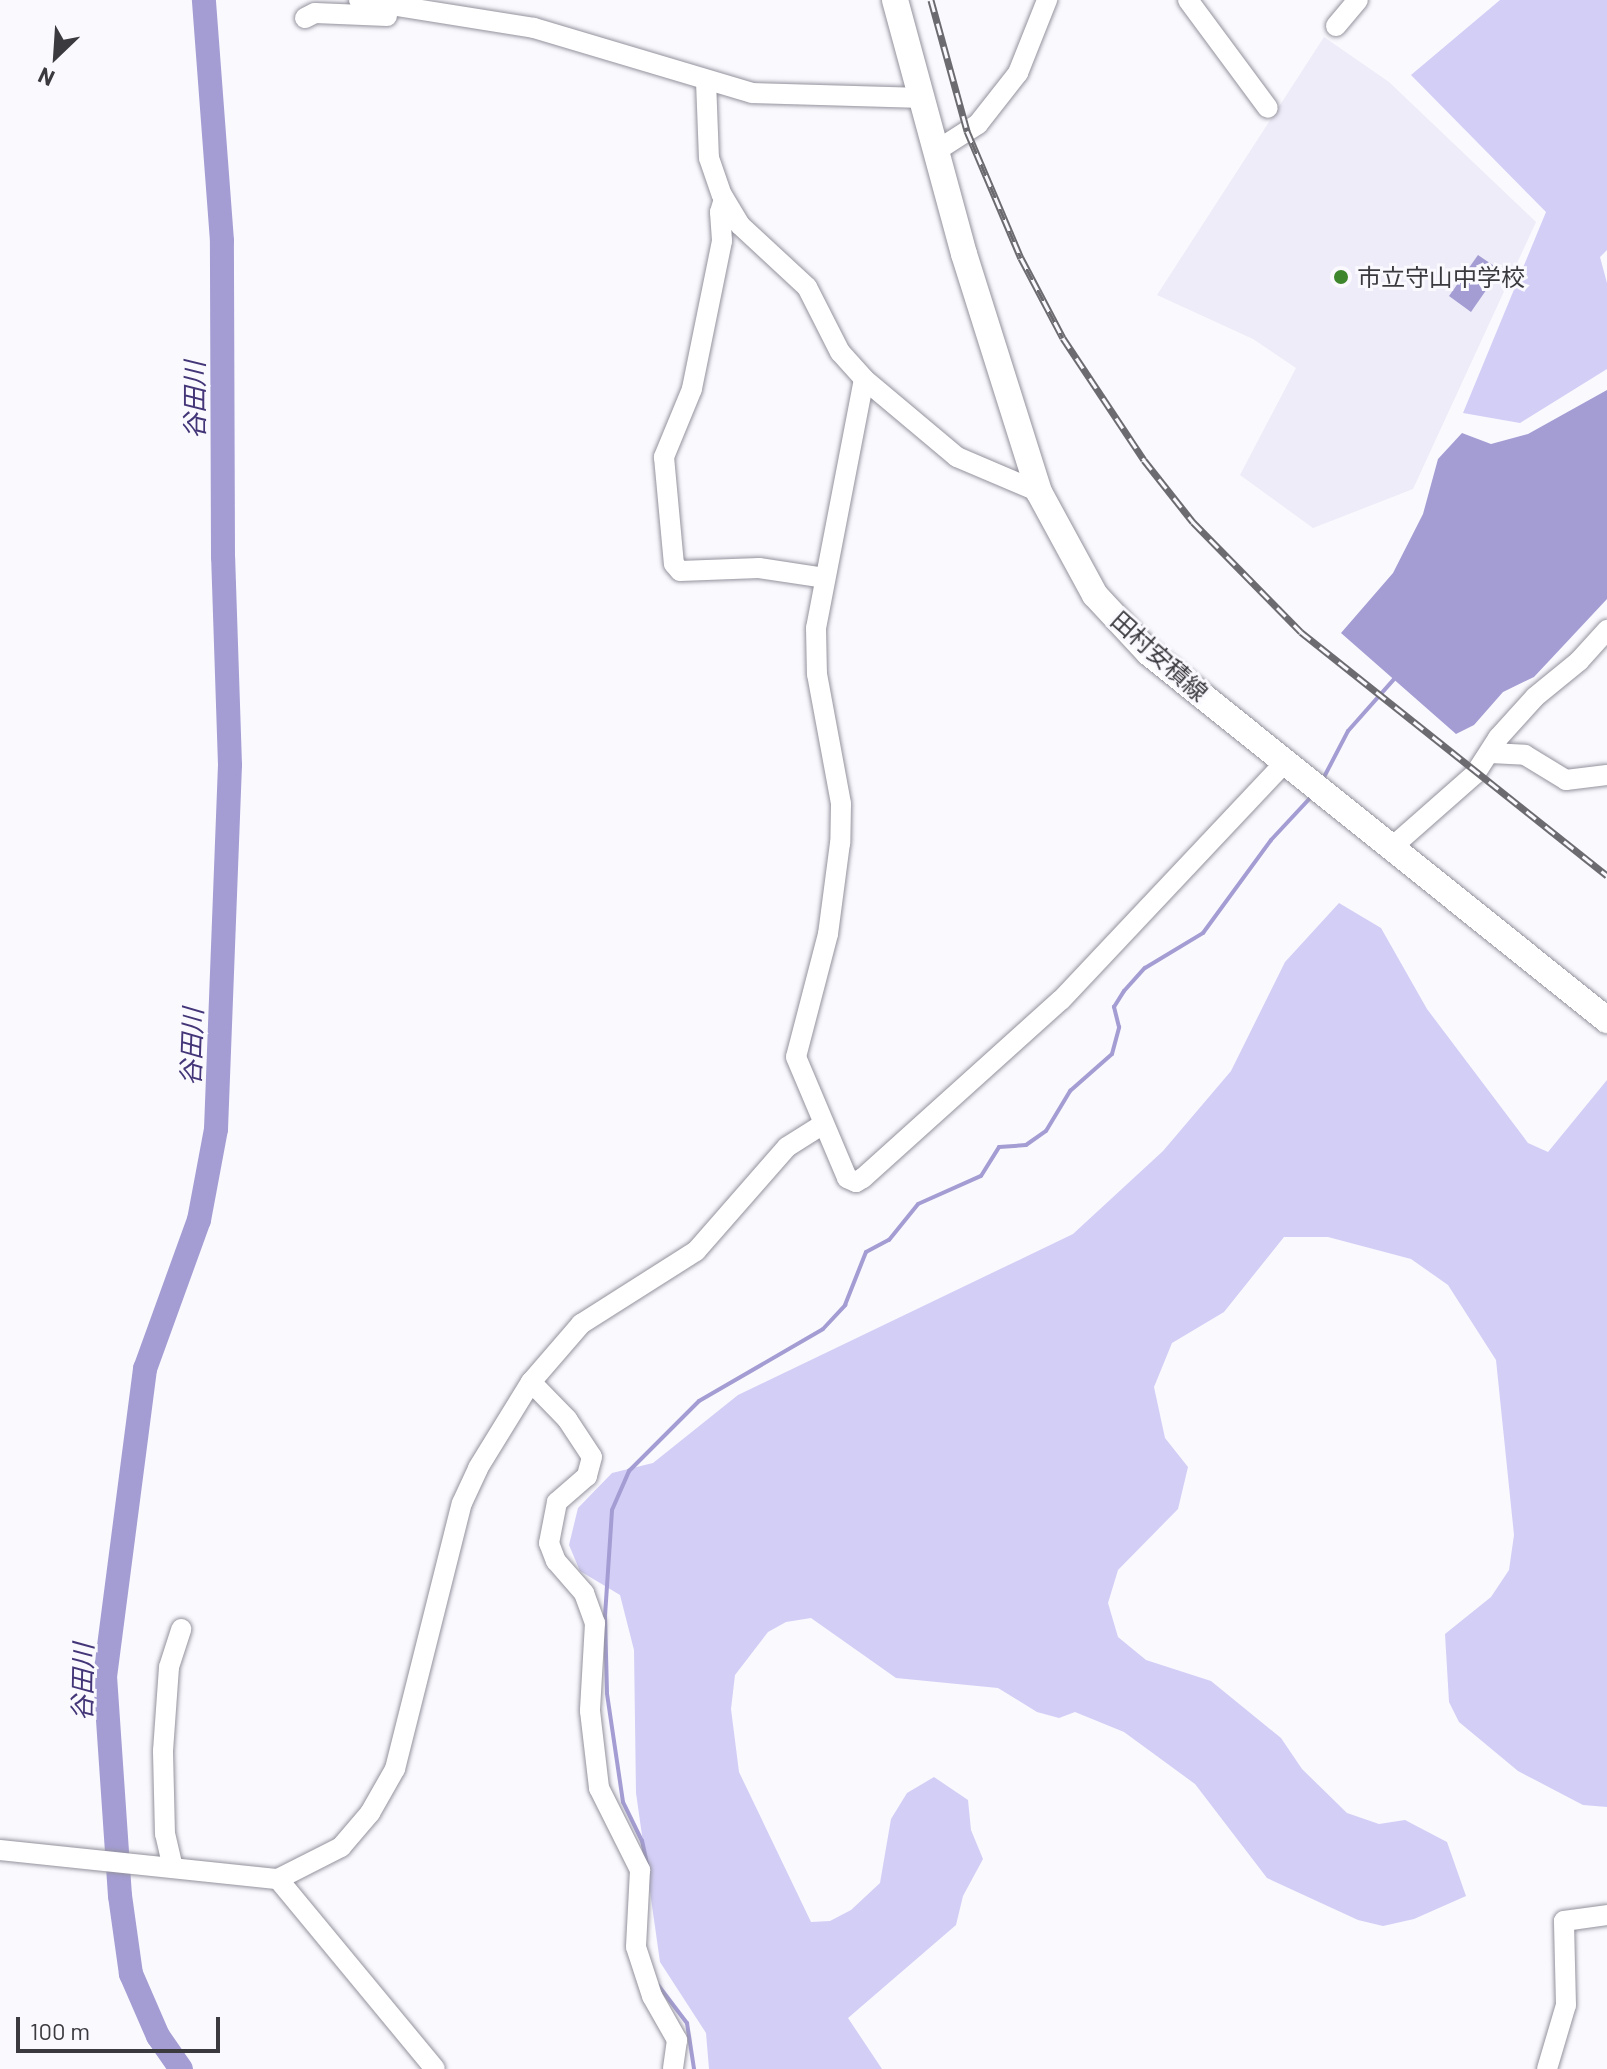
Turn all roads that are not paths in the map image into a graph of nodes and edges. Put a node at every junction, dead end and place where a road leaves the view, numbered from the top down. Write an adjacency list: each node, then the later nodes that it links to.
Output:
1 (359, 0): 6 (street)
2 (895, 0): 10 (main road, 田村安積線)
3 (1047, 0): 12 (street)
4 (1188, 0): 11 (street)
5 (1358, 0): 8 (street)
6 (434, 11): 7 (street); 9 (street)
7 (305, 18)
8 (1336, 26)
9 (706, 81): 10 (street); 13 (street)
10 (922, 98): 12 (main road, 田村安積線)
11 (1268, 108)
12 (936, 151): 15 (main road, 田村安積線)
13 (724, 199): 14 (street); 16 (street)
14 (864, 379): 15 (street); 16 (street)
15 (1039, 492): 19 (main road, 田村安積線)
16 (824, 578): 23 (street)
17 (1607, 630): 18 (street)
18 (1490, 753): 20 (street); 21 (street)
19 (1285, 762): 21 (main road, 田村安積線); 23 (street)
20 (1607, 775)
21 (1391, 848): 22 (main road, 田村安積線)
22 (1607, 1020)
23 (822, 1125): 24 (street)
24 (531, 1382): 28 (street); 31 (street)
25 (181, 1629): 27 (street)
26 (0, 1850): 27 (street)
27 (170, 1868): 28 (street)
28 (278, 1879): 30 (street)
29 (1607, 1915): 32 (street)
30 (435, 2069)
31 (673, 2069)
32 (1547, 2069)

